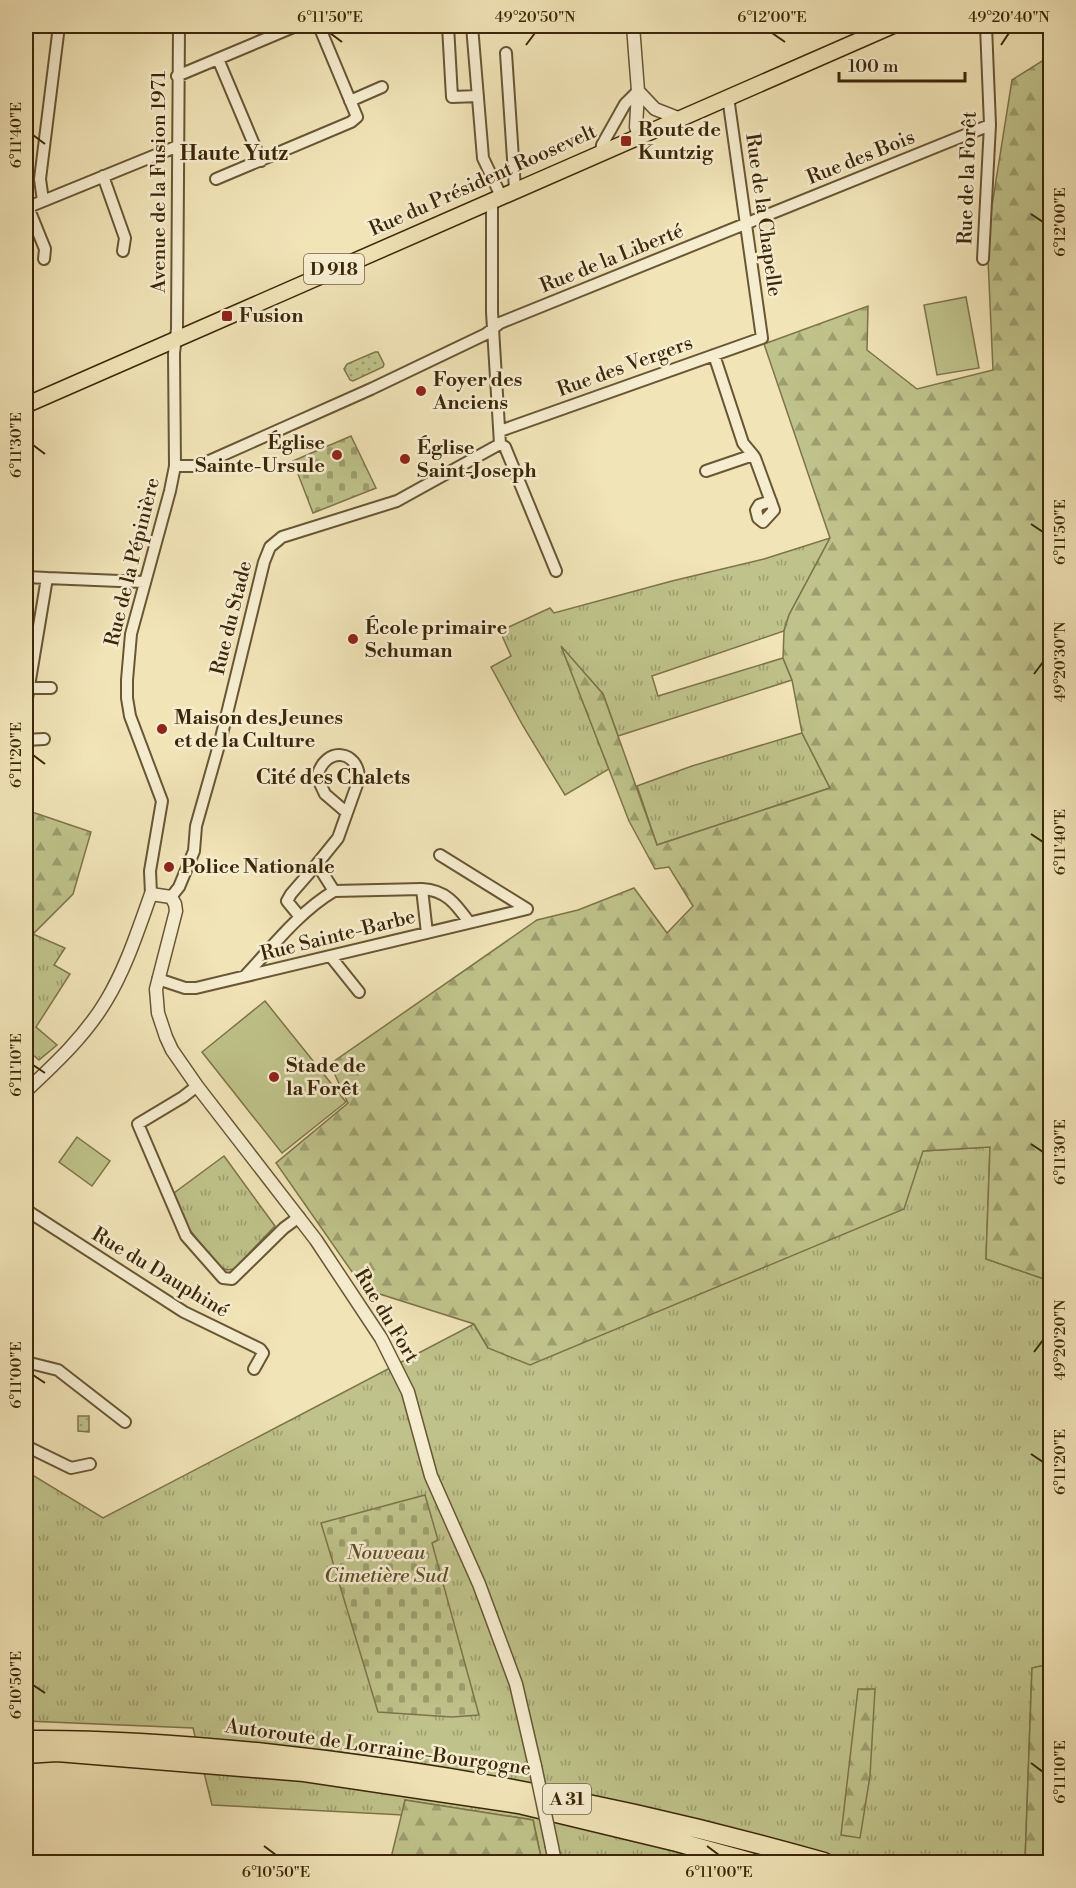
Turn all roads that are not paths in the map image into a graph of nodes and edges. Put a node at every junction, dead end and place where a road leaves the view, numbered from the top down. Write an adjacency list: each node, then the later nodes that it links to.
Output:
1 (59, 26): 28 (street)
2 (179, 26): 12 (street, Avenue de la Fusion 1971)
3 (296, 26): 11 (street)
4 (319, 26): 17 (street)
5 (448, 26): 14 (street)
6 (472, 26): 14 (street)
7 (633, 26): 15 (street)
8 (892, 26): 16 (main road, Rue du Président Roosevelt / D 918)
9 (986, 26): 19 (street, Rue de la Forêt)
10 (506, 53): 27 (street)
11 (218, 59): 12 (street); 24 (street)
12 (177, 76): 22 (street, Avenue de la Fusion 1971)
13 (382, 87): 17 (street)
14 (478, 96): 27 (street)
15 (642, 96): 18 (street); 20 (street); 21 (street); 23 (street)
16 (728, 97): 18 (main road, Rue du Président Roosevelt / D 918); 30 (street, Rue de la Chapelle)
17 (350, 101): 24 (street)
18 (678, 118): 20 (main road, Rue du Président Roosevelt / D 918)
19 (990, 125): 30 (street, Rue des Bois); 33 (street, Rue de la Forêt)
20 (655, 129): 21 (main road, Rue du Président Roosevelt / D 918)
21 (639, 135): 23 (main road, Rue du Président Roosevelt / D 918)
22 (178, 146): 25 (street); 36 (street, Avenue de la Fusion 1971)
23 (601, 152): 27 (main road, Rue du Président Roosevelt / D 918)
24 (261, 161): 26 (street)
25 (103, 176): 28 (street); 31 (street)
26 (216, 179)
27 (503, 195): 34 (street); 36 (main road, Rue du Président Roosevelt / D 918)
28 (43, 201): 29 (street)
29 (27, 207): 32 (street)
30 (746, 225): 34 (street, Rue de la Liberté); 35 (street, Rue de la Chapelle)
31 (123, 251)
32 (44, 259)
33 (984, 259)
34 (493, 328): 39 (street); 42 (street, Rue de la Liberté)
35 (762, 338): 37 (street, Rue des Vergers)
36 (175, 339): 38 (main road, Rue du Président Roosevelt / D 918); 42 (street, Rue de la Pépinière)
37 (714, 355): 39 (street, Rue des Vergers); 41 (street)
38 (26, 405)
39 (500, 431): 40 (street)
40 (500, 444): 45 (street); 60 (street, Rue du Stade)
41 (753, 455): 43 (street); 44 (street)
42 (175, 466): 48 (street, Rue de la Pépinière)
43 (706, 471)
44 (771, 501)
45 (556, 571)
46 (26, 576): 47 (street)
47 (47, 578): 48 (street); 49 (street)
48 (144, 582): 59 (street, Rue de la Pépinière)
49 (28, 688): 50 (street); 51 (street)
50 (51, 688)
51 (26, 704)
52 (44, 739): 53 (street)
53 (26, 740)
54 (346, 812): 54 (street); 56 (street)
55 (440, 855): 62 (street, Rue Sainte-Barbe)
56 (317, 864): 58 (street); 61 (street)
57 (422, 889): 58 (street); 62 (street); 63 (street)
58 (334, 891): 61 (street)
59 (151, 894): 60 (street); 69 (street)
60 (171, 897): 66 (street, Rue du Fort)
61 (300, 917): 65 (street)
62 (469, 922): 63 (street, Rue Sainte-Barbe)
63 (427, 933): 64 (street, Rue Sainte-Barbe)
64 (331, 957): 65 (street, Rue Sainte-Barbe); 67 (street)
65 (244, 977): 66 (street, Rue Sainte-Barbe)
66 (158, 979): 68 (street, Rue du Fort)
67 (359, 992)
68 (197, 1086): 71 (street, Rue du Fort); 71 (street)
69 (26, 1091)
70 (26, 1210): 73 (street, Rue du Dauphiné)
71 (299, 1217): 78 (street, Rue du Fort, bridge)
72 (26, 1362): 74 (street)
73 (254, 1369)
74 (125, 1422)
75 (26, 1446): 76 (street)
76 (90, 1464)
77 (27, 1743): 79 (highway, Autoroute de Lorraine-Bourgogne / A 31); 80 (highway, Autoroute de Lorraine-Bourgogne / A 31)
78 (555, 1863)
79 (750, 1863)
80 (824, 1863)

